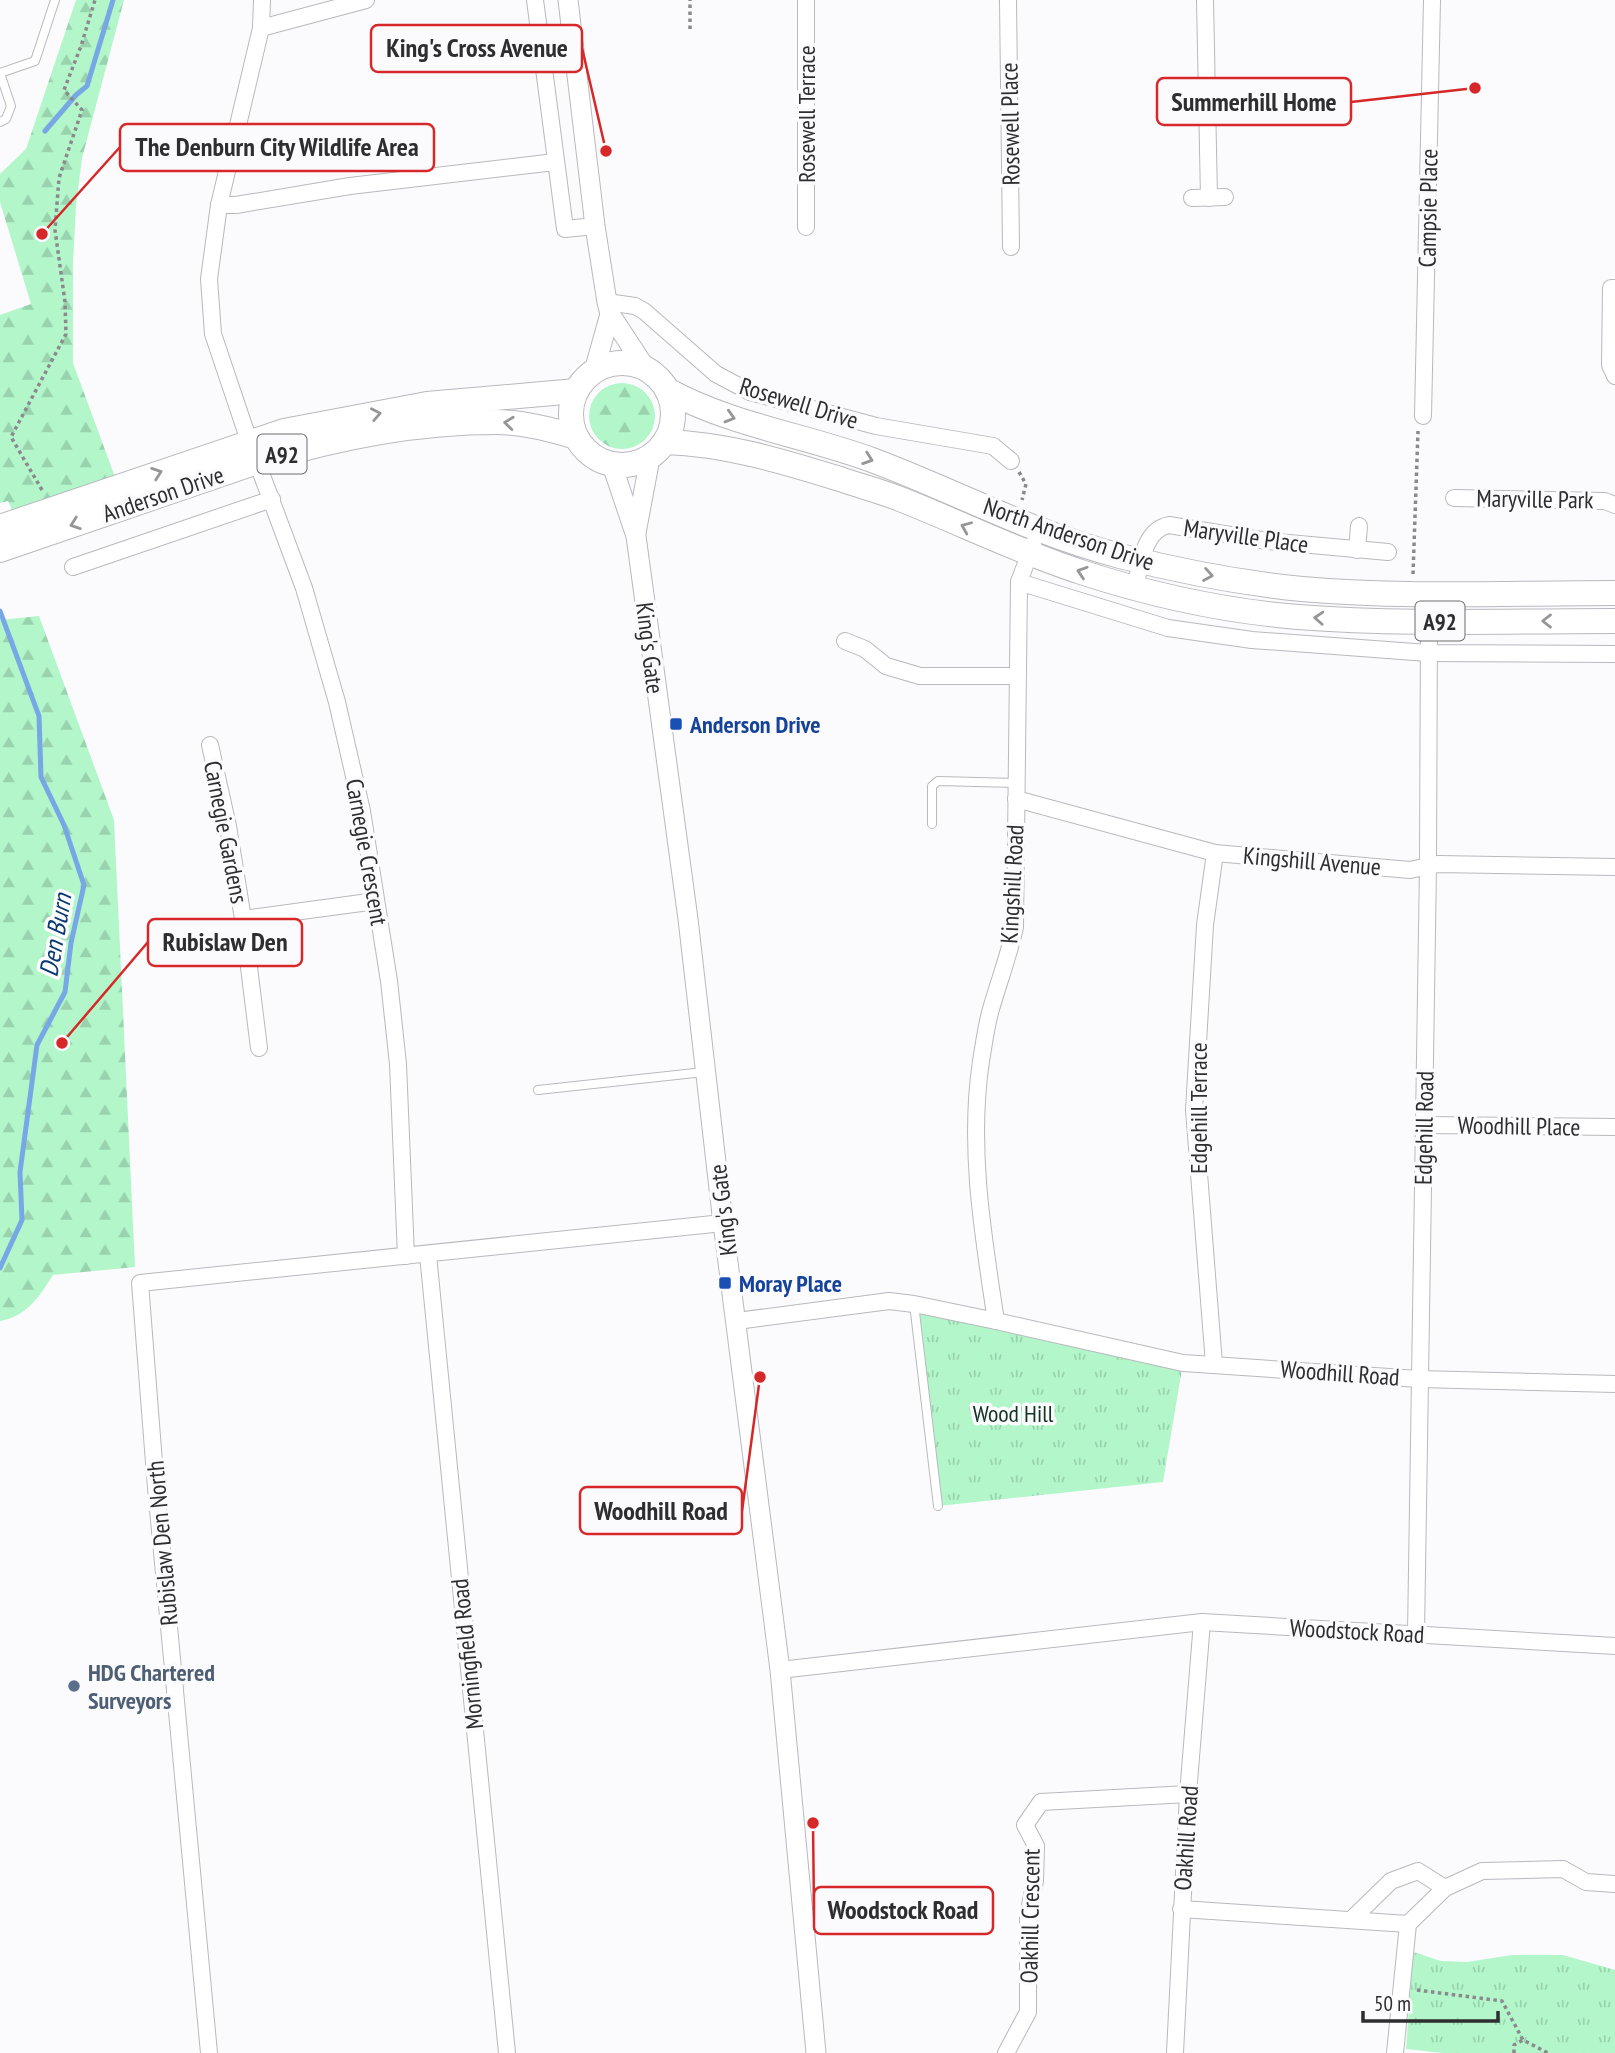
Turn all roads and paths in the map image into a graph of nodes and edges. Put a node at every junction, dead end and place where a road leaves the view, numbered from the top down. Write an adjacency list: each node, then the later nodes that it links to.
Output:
1 (55, 0): 14 (lane)
2 (95, 0): 38 (path)
3 (262, 0): 12 (street, Carnegie Crescent)
4 (366, 0): 12 (street)
5 (535, 0): 16 (street)
6 (568, 0): 19 (street)
7 (690, 0): 13 (path)
8 (806, 0): 20 (street, Rosewell Terrace)
9 (1008, 0): 21 (street, Rosewell Place)
10 (1205, 0): 17 (street)
11 (1432, 0): 29 (street, Campsie Place)
12 (261, 29): 18 (street, Carnegie Crescent)
13 (690, 29)
14 (0, 73): 15 (lane)
15 (0, 122)
16 (555, 162): 18 (street); 19 (street)
17 (1209, 198)
18 (219, 205): 32 (street, Carnegie Crescent)
19 (595, 226): 23 (street)
20 (806, 227)
21 (1012, 247)
22 (1615, 288): 26 (street)
23 (608, 308): 24 (street); 25 (street); 33 (street, Rosewell Drive)
24 (646, 369): 25 (main road); 27 (main road, A92)
25 (594, 371): 28 (main road)
26 (1615, 376)
27 (667, 390): 31 (main road); 39 (main road, North Anderson Drive / A92, one-way to 39)
28 (576, 391): 30 (main road); 32 (main road, Anderson Drive / A92, one-way to 28)
29 (1423, 416): 52 (path)
30 (576, 437): 32 (main road, Anderson Drive / A92, one-way to 32); 34 (main road, A92)
31 (657, 450): 34 (main road, A92); 42 (street, King's Gate); 46 (main road, North Anderson Drive / A92, one-way to 31)
32 (253, 452): 36 (street, Carnegie Crescent); 38 (main road, Anderson Drive / A92, one-way to 32); 43 (main road, Anderson Drive / A92, one-way to 43)
33 (1011, 461): 39 (path)
34 (612, 465): 42 (street, King's Gate)
35 (1454, 498): 37 (street, Maryville Park)
36 (272, 499): 48 (street, Anderson Drive); 65 (street, Carnegie Crescent)
37 (1615, 505)
38 (50, 510): 41 (main road, Anderson Drive / A92)
39 (1028, 524): 46 (street, Kingshill Road); 47 (main road, North Anderson Drive / A92)
40 (1359, 526): 44 (street)
41 (0, 527)
42 (636, 536): 68 (street, King's Gate)
43 (0, 550)
44 (1357, 550): 45 (street, Maryville Place); 47 (street, Maryville Place)
45 (1388, 552)
46 (1029, 554): 49 (street, Kingshill Road); 50 (main road, North Anderson Drive / A92, one-way to 46)
47 (1142, 560): 50 (street, Maryville Place); 52 (main road, North Anderson Drive / A92, one-way to 52)
48 (73, 567)
49 (1019, 582): 56 (street); 58 (street, Kingshill Road)
50 (1135, 587): 53 (main road, North Anderson Drive / A92, one-way to 50)
51 (1615, 593): 52 (main road, North Anderson Drive / A92)
52 (1412, 594)
53 (1429, 621): 54 (main road, North Anderson Drive / A92, one-way to 53); 56 (street, Edgehill Road)
54 (1615, 621)
55 (845, 641): 58 (street)
56 (1428, 653): 57 (street); 63 (street, Edgehill Road)
57 (1615, 654)
58 (1016, 676): 60 (street, Kingshill Road)
59 (210, 745): 66 (street, Carnegie Gardens)
60 (1016, 791): 61 (lane); 62 (street, Kingshill Avenue); 77 (street, Kingshill Road)
61 (932, 824)
62 (1215, 853): 63 (street, Kingshill Avenue); 78 (street, Edgehill Terrace)
63 (1428, 866): 64 (street, Kingshill Avenue); 70 (street, Edgehill Road)
64 (1615, 867)
65 (376, 901): 66 (street, Carnegie Gardens); 74 (street, Carnegie Crescent)
66 (243, 919): 67 (street, Carnegie Gardens)
67 (259, 1048)
68 (707, 1072): 69 (lane); 72 (street, King's Gate)
69 (538, 1090)
70 (1424, 1125): 71 (street, Woodhill Place); 79 (street, Edgehill Road)
71 (1615, 1127)
72 (723, 1223): 73 (street); 76 (street, King's Gate)
73 (428, 1255): 74 (street); 95 (street, Morningfield Road)
74 (406, 1256): 94 (street, Rubislaw Den North)
75 (914, 1304): 76 (street, Woodhill Road); 77 (street, Woodhill Road); 81 (lane)
76 (737, 1321): 85 (street, King's Gate)
77 (996, 1321): 78 (street, Woodhill Road)
78 (1214, 1364): 79 (street, Woodhill Road)
79 (1419, 1379): 80 (street, Woodhill Road); 83 (street, Edgehill Road)
80 (1615, 1384)
81 (938, 1506)
82 (1202, 1622): 83 (street, Woodstock Road); 85 (street, Woodstock Road); 86 (street, Oakhill Road)
83 (1416, 1634): 84 (street, Woodstock Road)
84 (1615, 1646)
85 (780, 1670): 96 (street, King's Gate)
86 (1188, 1794): 89 (street, Oakhill Road); 97 (street, Oakhill Crescent)
87 (1615, 1884): 88 (street)
88 (1445, 1888): 90 (street); 91 (street)
89 (1181, 1909): 90 (street); 98 (street, Oakhill Road)
90 (1351, 1920): 91 (street)
91 (1408, 1924): 92 (street)
92 (1401, 1989): 93 (path); 99 (street)
93 (1523, 2040): 100 (path); 101 (path)
94 (209, 2053)
95 (507, 2053)
96 (816, 2053)
97 (1006, 2053)
98 (1175, 2053)
99 (1395, 2053)
100 (1514, 2053)
101 (1548, 2053)

